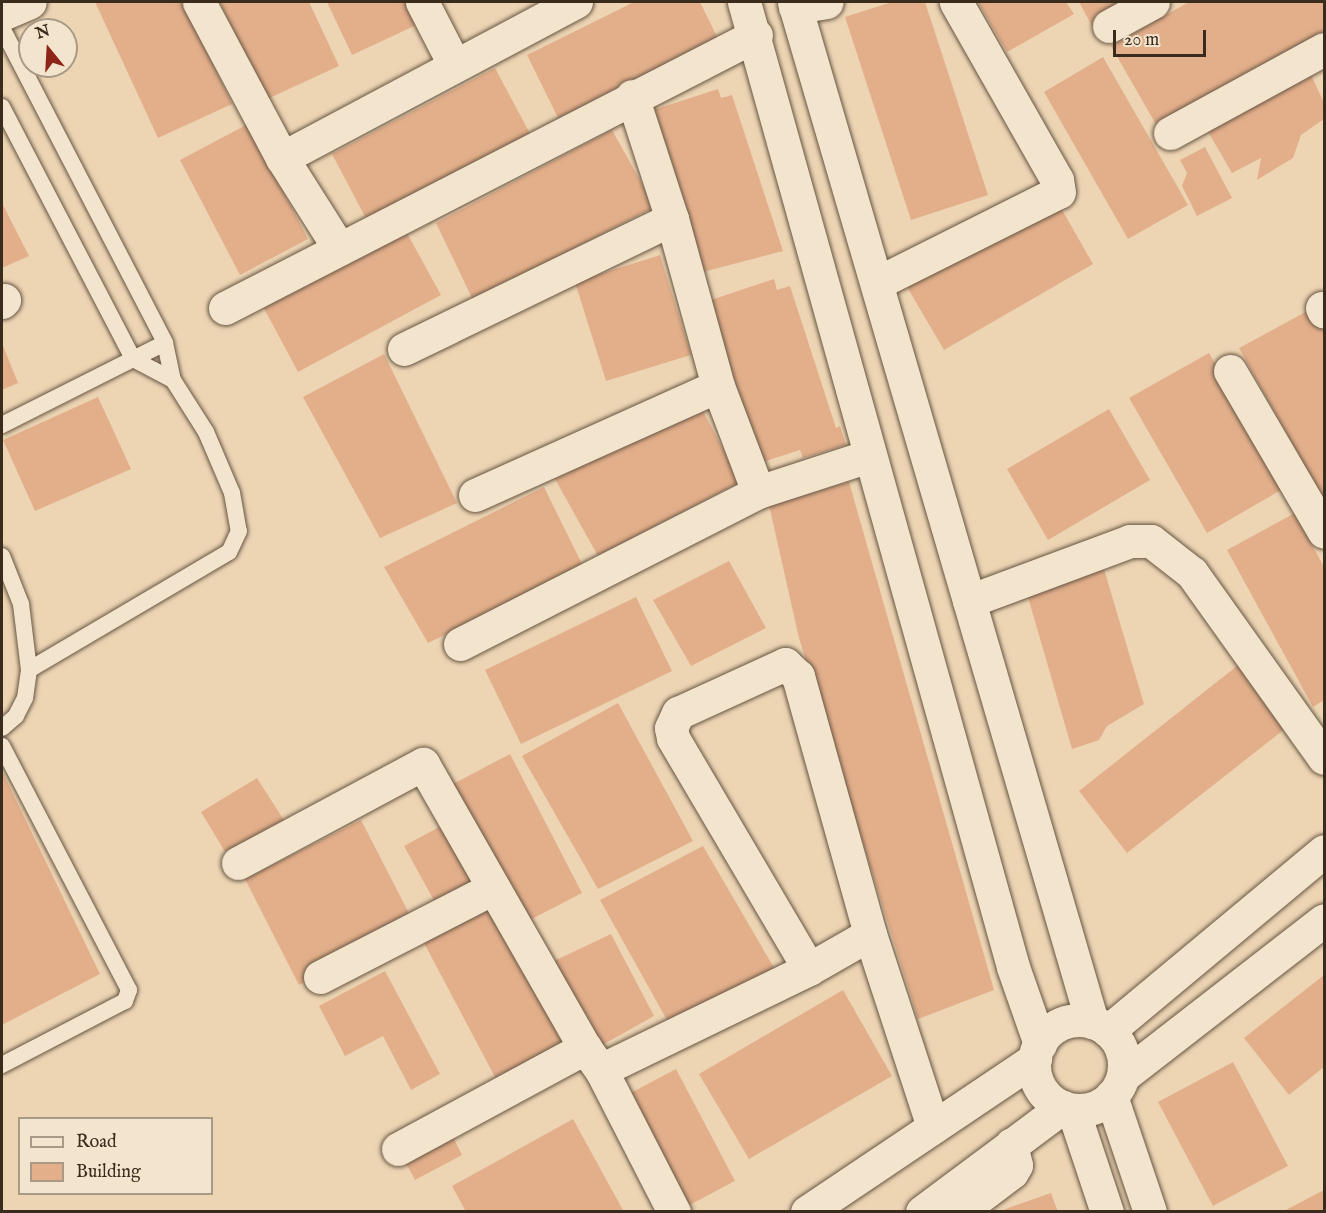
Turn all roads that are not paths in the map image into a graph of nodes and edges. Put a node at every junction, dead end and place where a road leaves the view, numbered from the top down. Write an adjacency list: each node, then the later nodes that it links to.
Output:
1 (30, 2): 10 (street)
2 (199, 2): 19 (street)
3 (422, 2): 15 (street)
4 (576, 2): 15 (street)
5 (744, 2): 13 (street)
6 (827, 2): 9 (street)
7 (956, 2): 22 (street)
8 (1153, 2): 11 (street)
9 (795, 4): 22 (street)
10 (2, 14)
11 (1109, 26)
12 (2, 28): 25 (lane)
13 (756, 35): 16 (street); 23 (street)
14 (1324, 49): 18 (street)
15 (454, 64): 19 (street)
16 (632, 96): 20 (street); 21 (street)
17 (2, 108): 27 (lane)
18 (1170, 133)
19 (282, 158): 21 (street)
20 (672, 219): 26 (street); 30 (street)
21 (339, 248): 24 (street)
22 (873, 273): 23 (street); 37 (street)
23 (821, 278): 32 (street)
24 (225, 308)
25 (165, 343): 27 (lane); 29 (lane)
26 (404, 349)
27 (133, 359): 29 (lane); 31 (lane)
28 (1230, 371): 35 (street)
29 (172, 380): 39 (lane)
30 (718, 386): 33 (street); 34 (street)
31 (2, 425)
32 (868, 456): 33 (street); 51 (street)
33 (758, 492): 38 (street)
34 (475, 495)
35 (1324, 532)
36 (2, 556): 39 (lane)
37 (969, 601): 42 (street); 50 (street)
38 (460, 644)
39 (29, 670): 40 (lane)
40 (2, 728)
41 (2, 746): 53 (lane)
42 (1324, 758)
43 (1324, 851): 50 (street)
44 (238, 863): 45 (street)
45 (492, 888): 49 (street); 52 (street)
46 (1324, 920): 54 (street)
47 (870, 934): 48 (street); 48 (street); 56 (street)
48 (810, 969): 52 (street)
49 (320, 977)
50 (1100, 1027): 51 (street); 54 (street)
51 (1037, 1051): 55 (street); 56 (street)
52 (593, 1059): 58 (street); 59 (street)
53 (2, 1065)
54 (1117, 1086): 55 (street); 64 (street)
55 (1068, 1109): 57 (street); 63 (street)
56 (933, 1127): 60 (street)
57 (1011, 1145): 61 (street); 62 (street)
58 (398, 1149)
59 (674, 1212)
60 (807, 1212)
61 (922, 1212)
62 (959, 1212)
63 (1107, 1212)
64 (1150, 1212)

